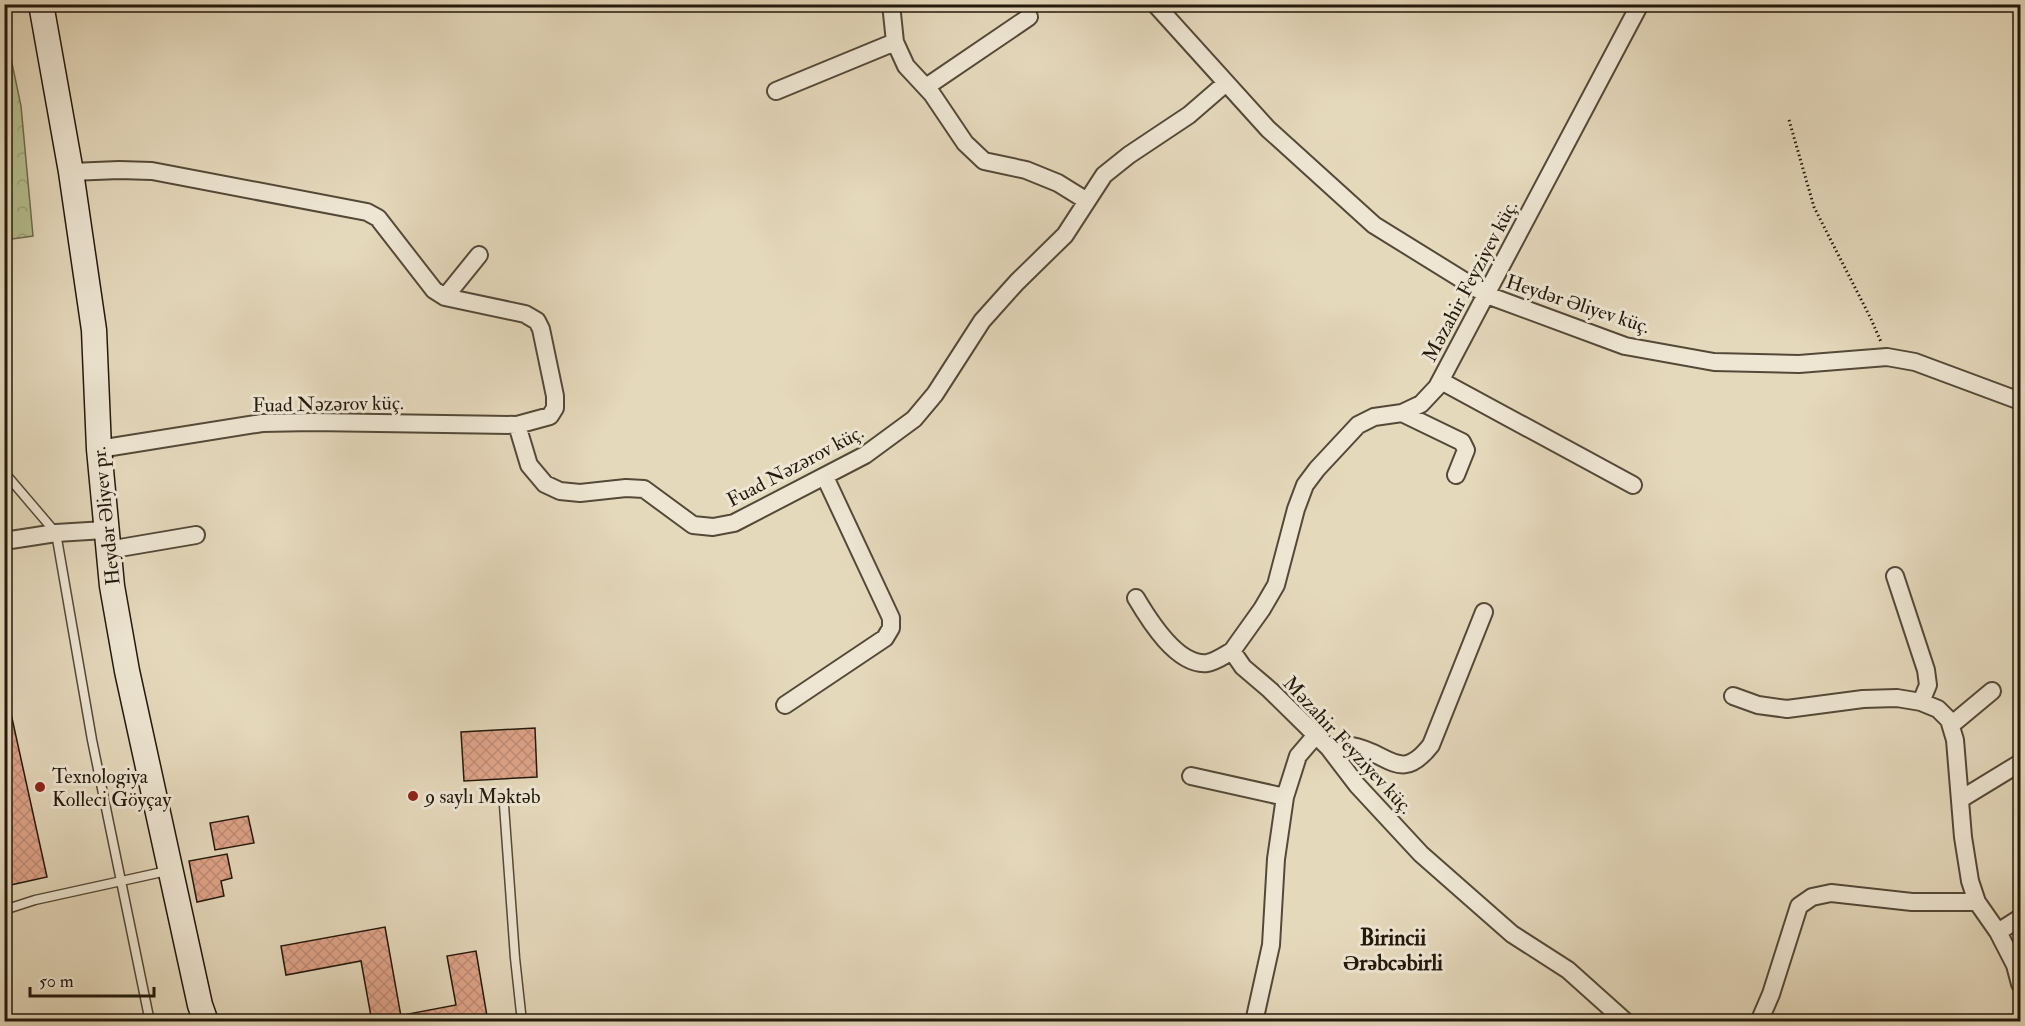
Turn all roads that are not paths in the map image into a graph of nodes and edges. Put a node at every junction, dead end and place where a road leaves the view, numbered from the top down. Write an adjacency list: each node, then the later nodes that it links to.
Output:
1 (41, 4): 10 (main road, Heydər Əliyev pr.)
2 (891, 4): 6 (street)
3 (1155, 4): 7 (street, Heydər Əliyev küç.)
4 (1640, 4): 13 (street, Məzahir Feyziyev küç.)
5 (1029, 17): 8 (street)
6 (895, 42): 8 (street); 9 (street)
7 (1226, 83): 11 (street, Fuad Nəzərov küç.); 13 (street, Heydər Əliyev küç.)
8 (926, 87): 11 (street)
9 (776, 91)
10 (71, 172): 14 (street); 19 (main road, Heydər Əliyev pr.)
11 (1087, 201): 22 (street, Fuad Nəzərov küç.)
12 (478, 255): 14 (street)
13 (1487, 295): 15 (street, Məzahir Feyziyev küç.); 16 (street, Heydər Əliyev küç.)
14 (445, 297): 18 (street)
15 (1441, 381): 17 (street, Məzahir Feyziyev küç.); 23 (street)
16 (2020, 401)
17 (1402, 412): 21 (street); 31 (street, Məzahir Feyziyev küç.)
18 (517, 425): 19 (street, Fuad Nəzərov küç.); 22 (street, Fuad Nəzərov küç.)
19 (99, 449): 26 (main road, Heydər Əliyev pr.)
20 (4, 472): 24 (lane)
21 (1456, 475)
22 (825, 477): 35 (street)
23 (1633, 485)
24 (56, 533): 26 (street); 27 (street); 44 (lane)
25 (196, 535): 26 (street)
26 (106, 540): 43 (main road, Heydər Əliyev pr.)
27 (4, 541)
28 (1895, 576): 34 (street)
29 (1136, 598): 31 (street)
30 (1484, 612): 37 (street)
31 (1232, 651): 37 (street, Məzahir Feyziyev küç.)
32 (1992, 691): 36 (street)
33 (1733, 696): 34 (street)
34 (1921, 702): 41 (street)
35 (785, 705)
36 (1956, 722)
37 (1322, 741): 40 (street); 54 (street, Məzahir Feyziyev küç.)
38 (2020, 763): 41 (street)
39 (1191, 776): 40 (street)
40 (1285, 797): 53 (street)
41 (1961, 799): 45 (street)
42 (504, 805): 52 (lane)
43 (171, 870): 44 (lane); 51 (main road, Heydər Əliyev pr.)
44 (120, 880): 46 (lane); 50 (lane)
45 (1977, 902): 48 (street); 55 (street)
46 (4, 909)
47 (2020, 918): 48 (street)
48 (1998, 932): 49 (street)
49 (2020, 984)
50 (150, 1022)
51 (206, 1022)
52 (522, 1022)
53 (1254, 1022)
54 (1626, 1022)
55 (1759, 1022)

